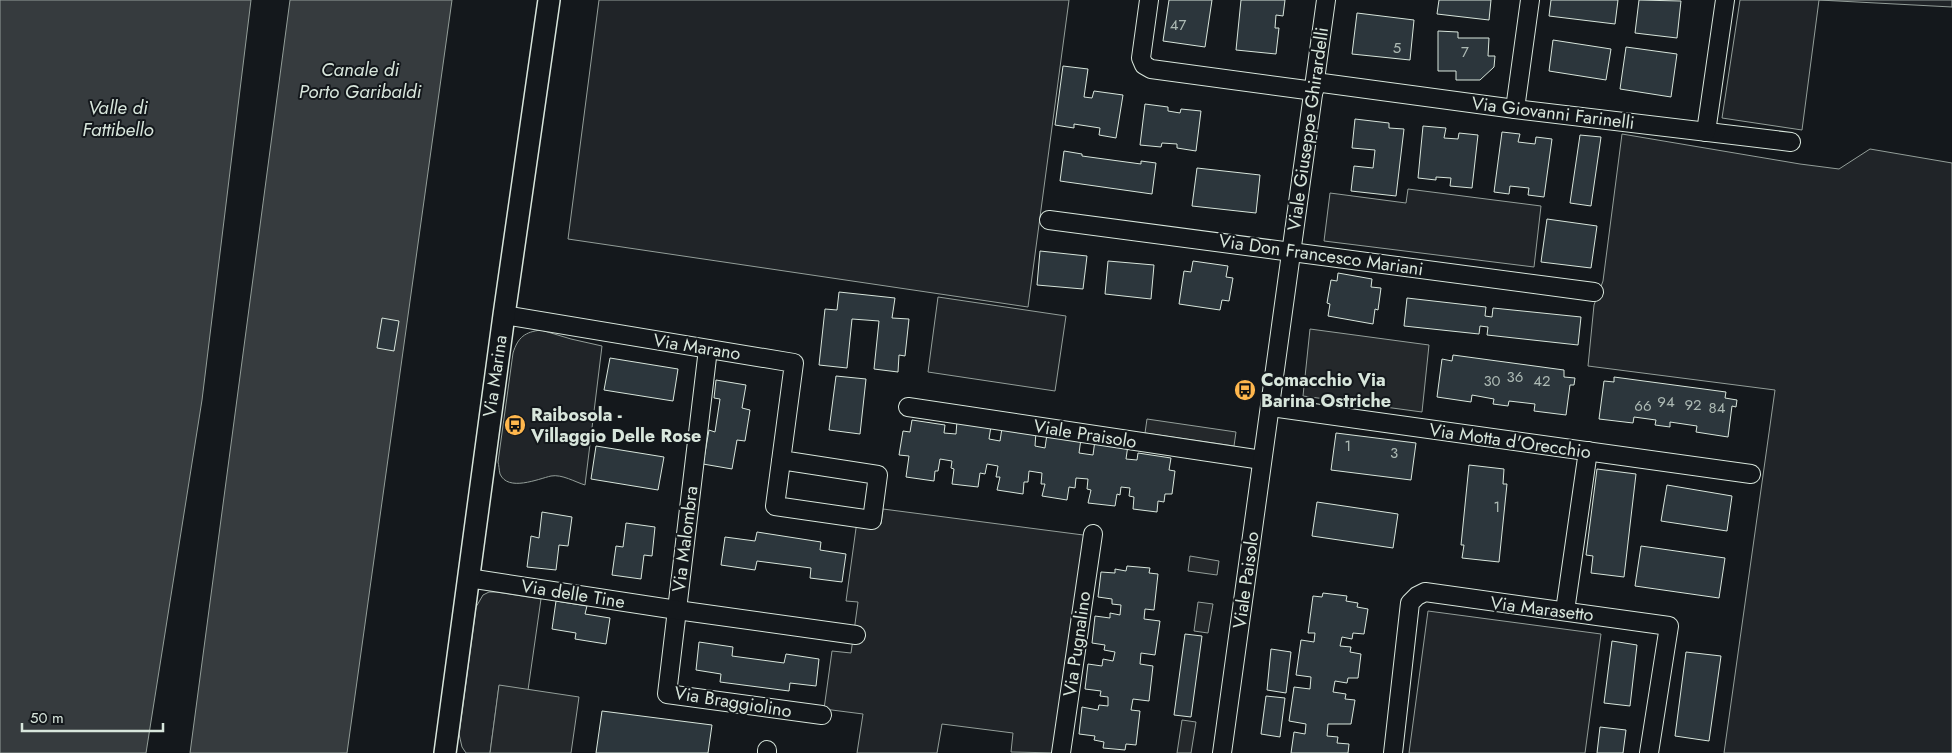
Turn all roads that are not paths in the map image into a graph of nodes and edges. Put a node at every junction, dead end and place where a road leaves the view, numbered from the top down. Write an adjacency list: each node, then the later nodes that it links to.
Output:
1 (549, 0): 13 (street, Via Marina)
2 (1149, 0): 6 (street, Via Giovanni Farinelli)
3 (1326, 0): 6 (street, Viale Giuseppe Ghirardelli)
4 (1530, 0): 7 (street)
5 (1724, 0): 8 (street)
6 (1314, 86): 7 (street, Via Giovanni Farinelli); 11 (street, Viale Giuseppe Ghirardelli)
7 (1515, 109): 8 (street, Via Giovanni Farinelli)
8 (1706, 132): 9 (street, Via Giovanni Farinelli)
9 (1792, 142)
10 (1048, 220): 11 (street, Via Don Francesco Mariani)
11 (1292, 251): 12 (street, Via Don Francesco Mariani); 16 (street, Viale Giuseppe Ghirardelli)
12 (1594, 292)
13 (504, 315): 14 (street, Via Marano); 22 (street, Via Marina)
14 (708, 349): 18 (street, Via Marano); 23 (street, Via Malombra)
15 (908, 407): 19 (street, Viale Praisolo)
16 (1270, 407): 17 (street, Via Motta d'Orecchio); 19 (street, Viale Paisolo)
17 (1588, 451): 20 (street, Via Motta d'Orecchio); 24 (street)
18 (781, 460): 18 (street)
19 (1262, 460): 29 (street, Viale Paisolo)
20 (1751, 474)
21 (1093, 534): 28 (street, Via Pugnalino)
22 (468, 578): 23 (street, Via delle Tine); 27 (street, Via Marina)
23 (677, 610): 25 (street, Via Malombra); 26 (street, Via Braggiolino)
24 (1564, 611): 30 (street, Via Marasetto); 31 (street, Via Marasetto)
25 (856, 635)
26 (822, 715)
27 (445, 753)
28 (1061, 753)
29 (1222, 753)
30 (1393, 753)
31 (1648, 753)

